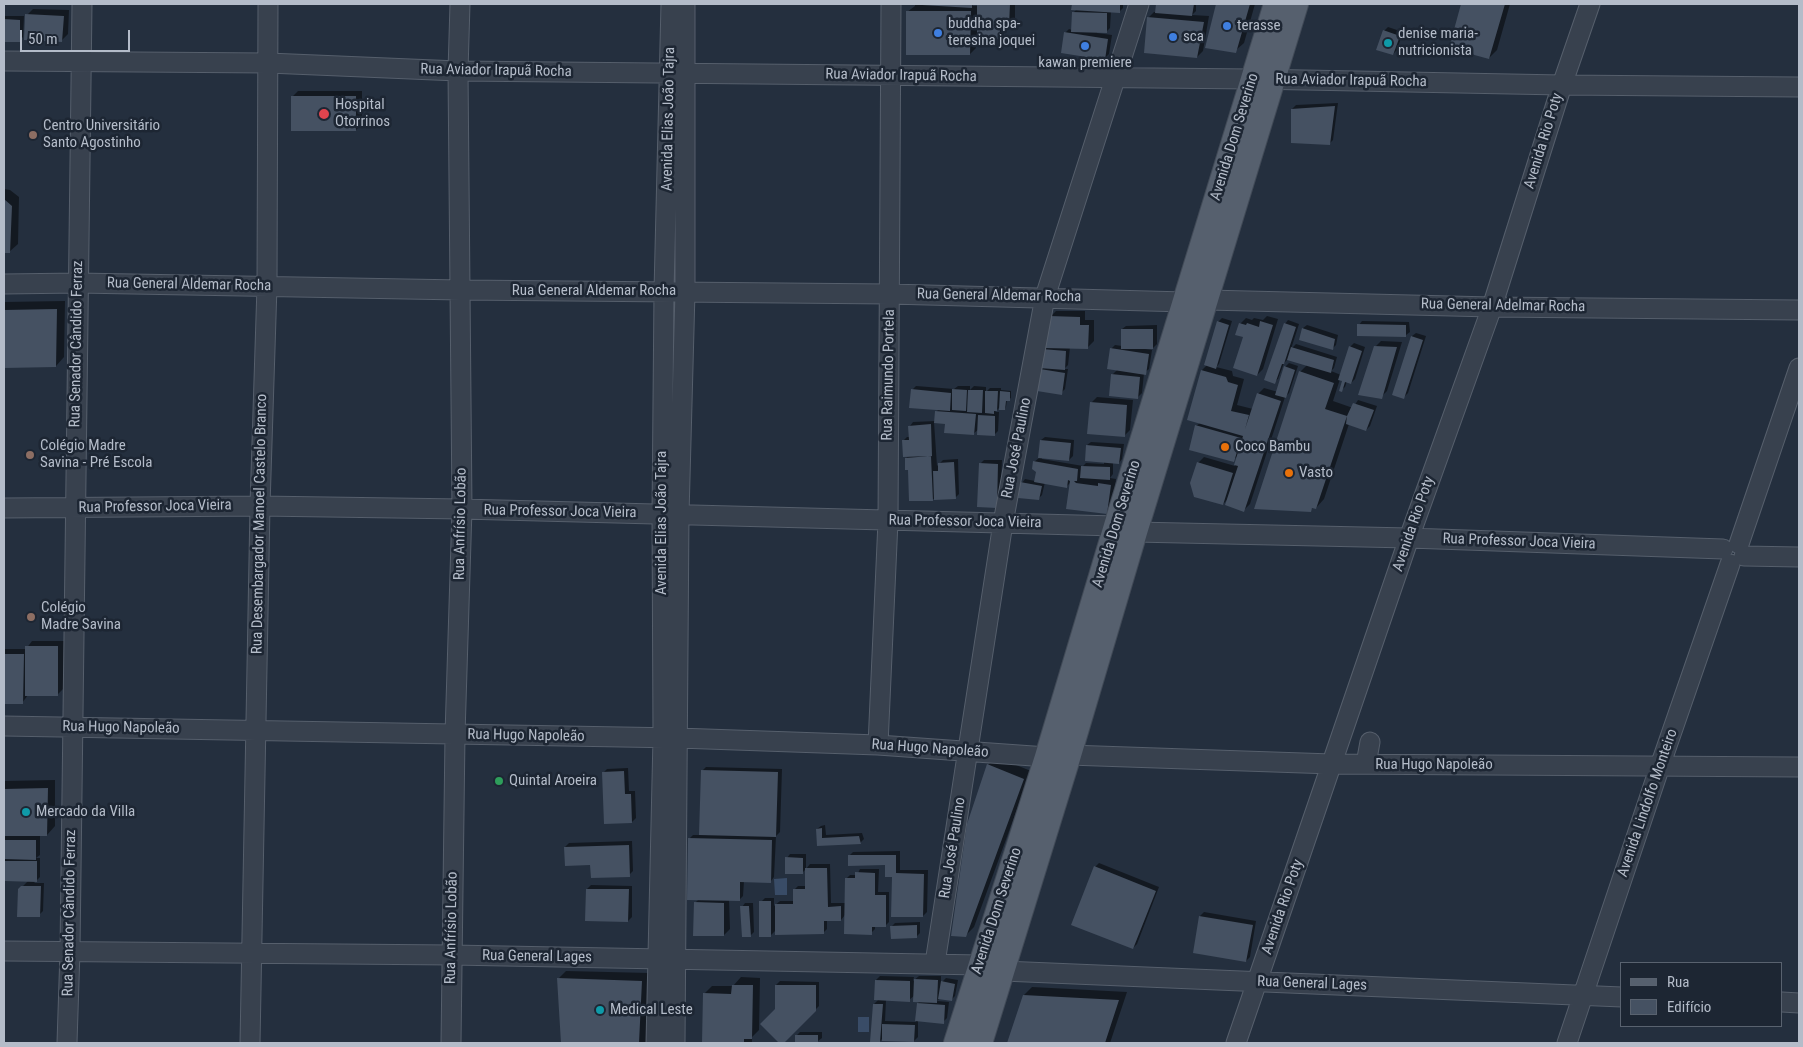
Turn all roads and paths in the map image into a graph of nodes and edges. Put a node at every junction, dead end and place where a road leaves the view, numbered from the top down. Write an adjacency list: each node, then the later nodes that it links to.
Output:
1 (82, 4): 12 (street, Rua Senador Cândido Ferraz)
2 (268, 4): 13 (street, Rua Desembargador Manoel Castelo Branco)
3 (460, 4): 14 (street, Rua Anfrísio Lobão)
4 (671, 4): 15 (street, Avenida Elias João Tajra)
5 (685, 4): 15 (street, Avenida Elias João Tajra)
6 (891, 4): 16 (street, Rua Raimundo Portela)
7 (1138, 4): 17 (street, Rua José Paulino)
8 (1276, 4): 18 (main road, Avenida Dom Severino)
9 (1296, 4): 18 (main road, Avenida Dom Severino)
10 (1590, 4): 19 (street, Avenida Rio Poty)
11 (4, 61): 12 (street, Rua Aviador Irapuã Rocha)
12 (81, 61): 13 (street, Rua Aviador Irapuã Rocha); 21 (street, Rua Senador Cândido Ferraz)
13 (268, 63): 14 (street, Rua Aviador Irapuã Rocha); 23 (street, Rua Desembargador Manoel Castelo Branco)
14 (458, 71): 15 (street, Rua Aviador Irapuã Rocha); 24 (street, Rua Anfrísio Lobão)
15 (677, 73): 16 (street, Rua Aviador Irapuã Rocha); 25 (street, Avenida Elias João Tajra); 26 (street, Avenida Elias João Tajra)
16 (889, 76): 17 (street, Rua Aviador Irapuã Rocha); 27 (street, Rua Raimundo Portela)
17 (1115, 79): 18 (street, Rua Aviador Irapuã Rocha); 28 (street, Rua José Paulino)
18 (1262, 79): 19 (street, Rua Aviador Irapuã Rocha); 29 (main road, Avenida Dom Severino)
19 (1562, 85): 20 (street, Rua Aviador Irapuã Rocha); 30 (street, Avenida Rio Poty)
20 (1799, 87)
21 (78, 283): 22 (street, Rua General Aldemar Rocha); 23 (street, Rua General Aldemar Rocha); 35 (street, Rua Senador Cândido Ferraz)
22 (4, 284)
23 (267, 286): 24 (street, Rua General Aldemar Rocha); 33 (street, Rua Desembargador Manoel Castelo Branco)
24 (461, 290): 25 (street, Rua General Aldemar Rocha); 36 (street, Rua Anfrísio Lobão)
25 (664, 291): 26 (street, Rua General Aldemar Rocha); 37 (street, Avenida Elias João Tajra)
26 (685, 292): 27 (street, Rua General Aldemar Rocha); 37 (street, Avenida Elias João Tajra)
27 (890, 294): 28 (street, Rua General Aldemar Rocha); 38 (street, Rua Raimundo Portela)
28 (1045, 297): 29 (street, Rua General Aldemar Rocha); 39 (street, Rua José Paulino)
29 (1196, 301): 30 (street, Rua General Adelmar Rocha); 40 (main road, Avenida Dom Severino)
30 (1492, 307): 31 (street, Rua General Adelmar Rocha); 41 (street, Avenida Rio Poty)
31 (1799, 310)
32 (1799, 368): 42 (street, Avenida Lindolfo Monteiro)
33 (260, 506): 35 (street, Rua Professor Joca Vieira); 36 (street, Rua Professor Joca Vieira); 46 (street, Rua Desembargador Manoel Castelo Branco)
34 (4, 508): 35 (street, Rua Professor Joca Vieira)
35 (76, 508): 45 (street, Rua Senador Cândido Ferraz)
36 (462, 509): 37 (street, Rua Professor Joca Vieira); 47 (street, Rua Anfrísio Lobão)
37 (671, 515): 38 (street, Rua Professor Joca Vieira); 48 (street, Avenida Elias João Tajra)
38 (888, 521): 39 (street, Rua Professor Joca Vieira); 50 (street, Rua Raimundo Portela)
39 (1003, 523): 40 (street, Rua Professor Joca Vieira); 51 (street, Rua José Paulino)
40 (1125, 529): 41 (street, Rua Professor Joca Vieira); 52 (main road, Avenida Dom Severino)
41 (1409, 538): 42 (street, Rua Professor Joca Vieira); 53 (street, Avenida Rio Poty)
42 (1734, 553): 43 (street, Rua Professor Joca Vieira); 55 (street, Avenida Lindolfo Monteiro)
43 (1799, 557)
44 (4, 726): 45 (street, Rua Hugo Napoleão)
45 (72, 727): 46 (street, Rua Hugo Napoleão); 58 (street, Rua Senador Cândido Ferraz)
46 (256, 731): 47 (street, Rua Hugo Napoleão); 59 (street, Rua Desembargador Manoel Castelo Branco)
47 (455, 735): 48 (street, Rua Hugo Napoleão); 60 (street, Rua Anfrísio Lobão)
48 (670, 738): 50 (street, Rua Hugo Napoleão); 61 (street, Avenida Elias João Tajra)
49 (1370, 742): 54 (street)
50 (878, 745): 51 (street, Rua Hugo Napoleão)
51 (968, 751): 52 (street, Rua Hugo Napoleão); 62 (street, Rua José Paulino)
52 (1058, 756): 53 (street, Rua Hugo Napoleão); 63 (main road, Avenida Dom Severino); 64 (main road, Avenida Dom Severino)
53 (1332, 764): 54 (street, Rua Hugo Napoleão); 65 (street, Avenida Rio Poty)
54 (1366, 764): 55 (street, Rua Hugo Napoleão)
55 (1660, 766): 56 (street, Rua Hugo Napoleão); 66 (street, Avenida Lindolfo Monteiro)
56 (1799, 767)
57 (4, 951): 58 (street, Rua General Lages)
58 (70, 951): 59 (street, Rua General Lages); 70 (street, Rua Senador Cândido Ferraz)
59 (252, 953): 60 (street, Rua General Lages); 71 (street, Rua Desembargador Manoel Castelo Branco)
60 (452, 955): 61 (street, Rua General Lages); 72 (street, Rua Anfrísio Lobão)
61 (666, 959): 62 (street, Rua General Lages); 73 (street, Avenida Elias João Tajra); 74 (street, Avenida Elias João Tajra)
62 (935, 963): 63 (street, Rua General Lages)
63 (980, 965): 75 (main road, Avenida Dom Severino)
64 (1003, 971): 65 (street, Rua General Lages); 76 (main road, Avenida Dom Severino)
65 (1257, 982): 66 (street, Rua General Lages); 77 (street, Avenida Rio Poty)
66 (1584, 995): 67 (street, Rua General Lages); 78 (street, Avenida Lindolfo Monteiro)
67 (1620, 997)
68 (1783, 1002): 69 (street)
69 (1799, 1003)
70 (67, 1043)
71 (250, 1043)
72 (451, 1043)
73 (656, 1043)
74 (675, 1043)
75 (956, 1043)
76 (980, 1043)
77 (1236, 1043)
78 (1567, 1043)

